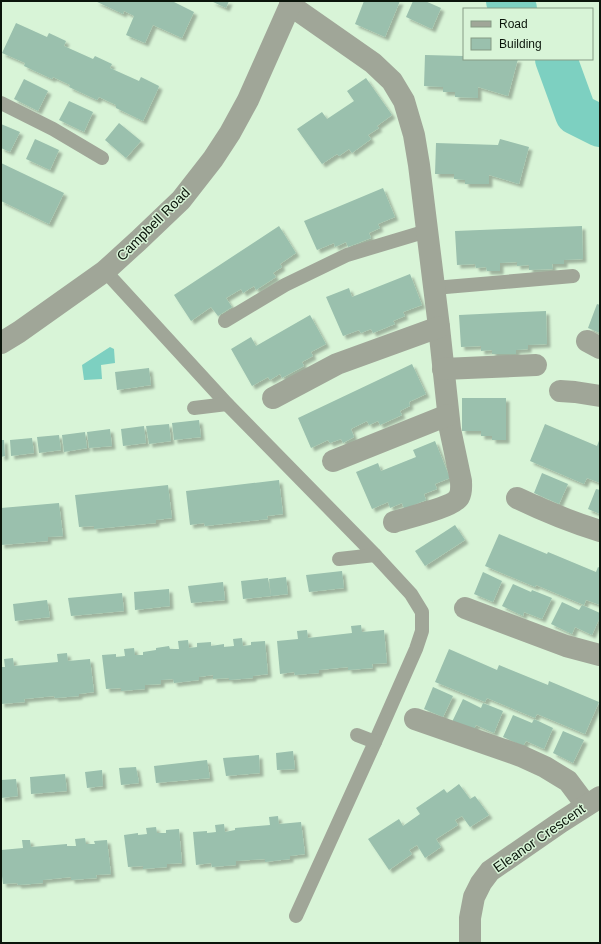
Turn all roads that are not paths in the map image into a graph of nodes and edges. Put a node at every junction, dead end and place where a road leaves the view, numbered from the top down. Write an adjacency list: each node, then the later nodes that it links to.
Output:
1 (288, 2): 4 (street); 5 (street, Campbell Road)
2 (1, 103): 3 (lane)
3 (102, 158)
4 (427, 230): 7 (street); 8 (lane)
5 (105, 271): 10 (street, Campbell Road); 16 (lane)
6 (573, 276): 7 (lane)
7 (434, 288): 9 (street)
8 (225, 321)
9 (439, 328): 12 (street); 15 (street)
10 (1, 343)
11 (536, 364): 12 (street)
12 (444, 368): 18 (street)
13 (560, 391): 14 (street)
14 (600, 396)
15 (273, 398)
16 (227, 404): 17 (lane); 23 (lane)
17 (194, 408)
18 (448, 415): 19 (street); 21 (street)
19 (333, 462)
20 (517, 498): 22 (street)
21 (394, 522)
22 (600, 531)
23 (375, 555): 24 (lane); 29 (lane)
24 (339, 559)
25 (465, 608): 26 (street)
26 (600, 655)
27 (415, 719): 30 (street)
28 (357, 735): 29 (lane)
29 (375, 742): 31 (lane)
30 (593, 801): 32 (street, Eleanor Crescent)
31 (296, 916)
32 (470, 943)

